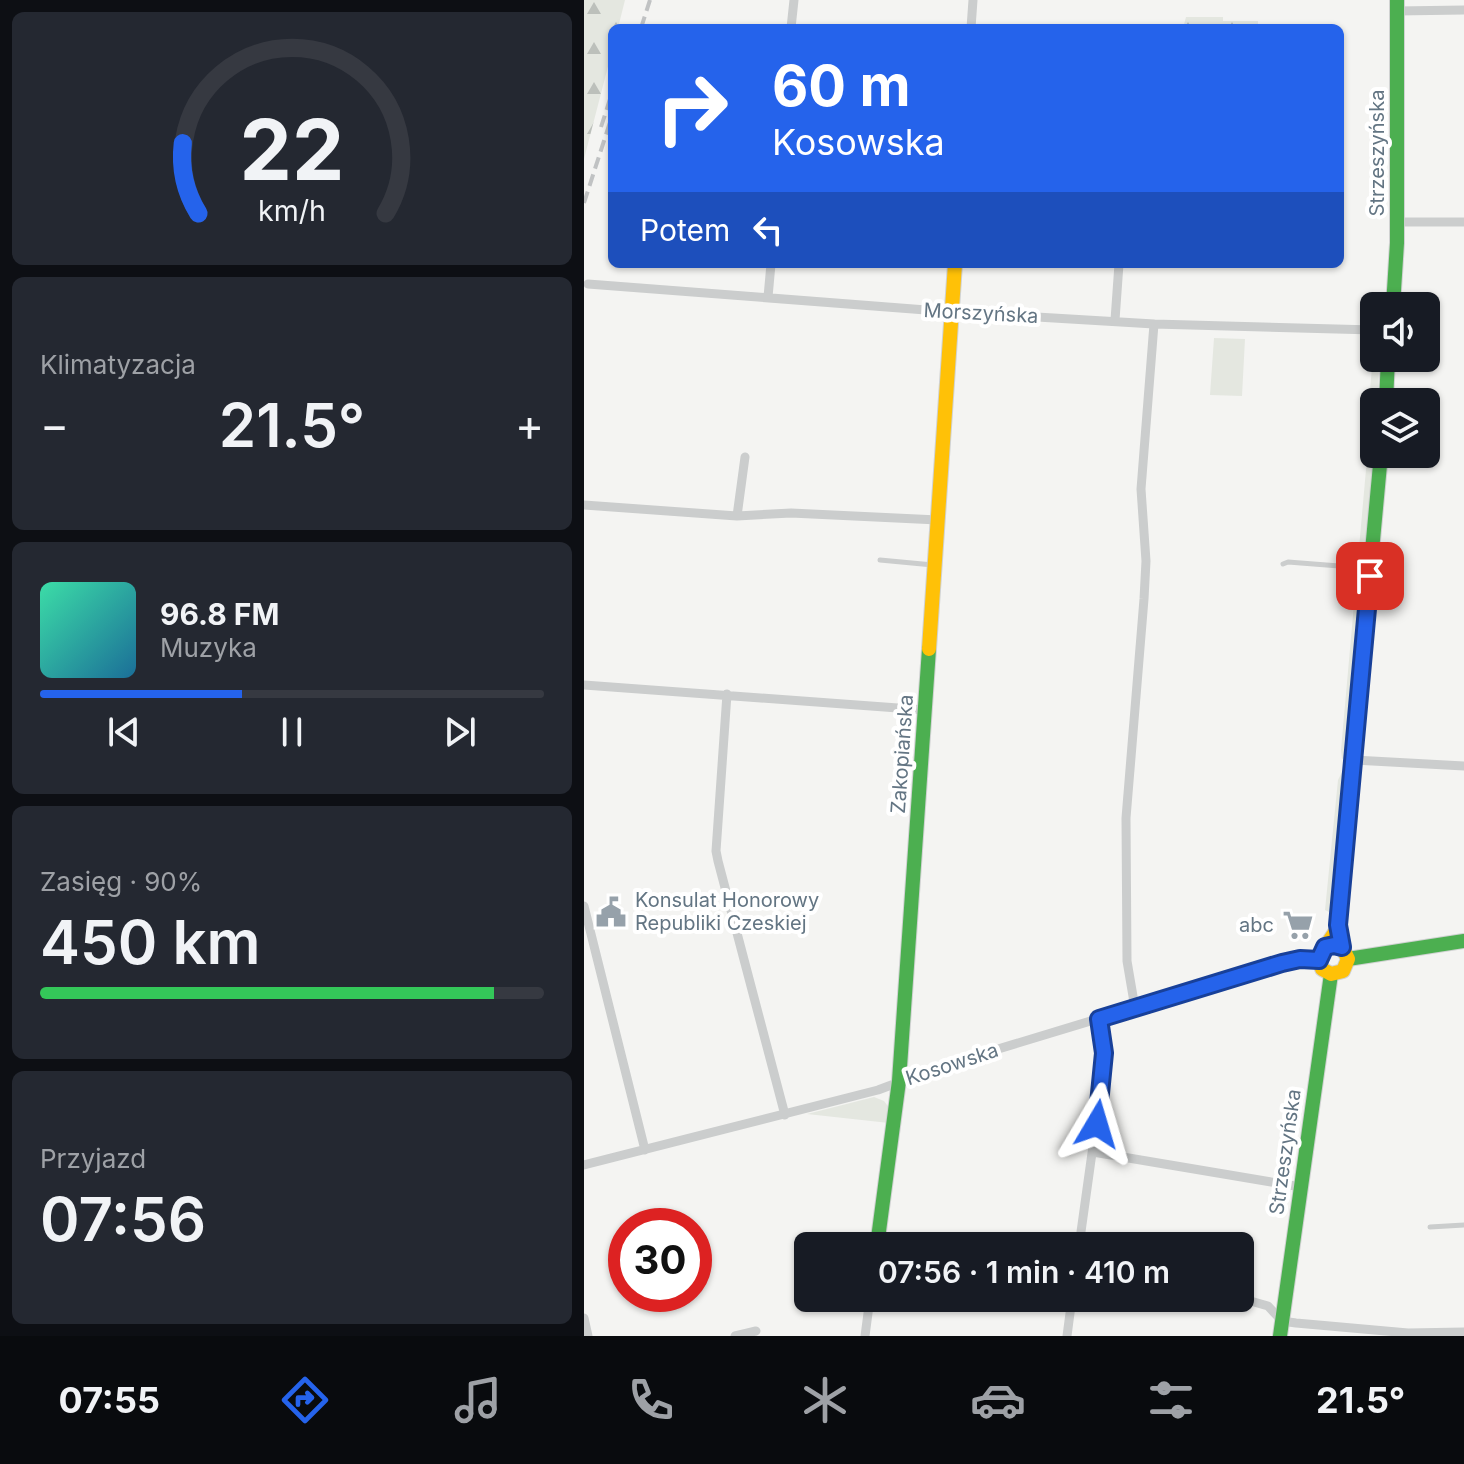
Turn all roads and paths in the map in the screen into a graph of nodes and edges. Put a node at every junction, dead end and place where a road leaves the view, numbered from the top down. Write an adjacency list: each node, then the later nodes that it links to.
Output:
1 (794, 0): 5 (street)
2 (973, 0): 6 (street)
3 (1397, 5): 4 (street); 7 (street, Strzeszyńska)
4 (1464, 10)
5 (791, 24)
6 (971, 24)
7 (1397, 222): 8 (street); 13 (street, Strzeszyńska)
8 (1464, 222)
9 (771, 268): 14 (street)
10 (955, 268): 15 (street, Zakopiańska)
11 (1119, 268): 16 (street)
12 (588, 284): 14 (street, Morszyńska)
13 (1394, 292)
14 (768, 297): 15 (street, Morszyńska)
15 (952, 312): 16 (street, Morszyńska); 23 (street, Zakopiańska)
16 (1115, 320): 17 (street, Morszyńska)
17 (1154, 324): 18 (street, Morszyńska); 39 (street)
18 (1360, 330)
19 (745, 457): 22 (street)
20 (1380, 468): 31 (street)
21 (584, 505): 22 (street)
22 (737, 516): 23 (street)
23 (938, 520): 26 (street, Zakopiańska)
24 (880, 560): 26 (lane)
25 (1283, 564): 27 (lane)
26 (934, 565): 30 (street, Zakopiańska)
27 (1352, 567)
28 (584, 685): 29 (street)
29 (727, 694): 30 (street); 42 (street)
30 (925, 710): 41 (street, Zakopiańska)
31 (1354, 760): 32 (street); 34 (street)
32 (1464, 766)
33 (584, 906): 43 (street)
34 (1338, 928): 36 (street); 37 (street)
35 (1464, 941): 36 (street)
36 (1345, 953): 37 (street); 38 (street)
37 (1322, 954): 38 (street); 39 (street, Kosowska)
38 (1331, 974): 46 (street, Strzeszyńska)
39 (1135, 1008): 40 (street, Kosowska)
40 (1099, 1019): 41 (street, Kosowska); 44 (street)
41 (899, 1081): 42 (street, Kosowska); 49 (street, Zakopiańska)
42 (785, 1115): 43 (street, Kosowska)
43 (645, 1150): 45 (street, Kosowska)
44 (1093, 1152): 46 (street); 50 (street)
45 (584, 1165)
46 (1301, 1187): 51 (street, Strzeszyńska)
47 (1464, 1225): 48 (lane)
48 (1430, 1227)
49 (879, 1232)
50 (1081, 1232)
51 (1285, 1296): 53 (street); 57 (street, Strzeszyńska)
52 (1254, 1302): 53 (street)
53 (1268, 1306): 57 (street)
54 (868, 1312): 62 (street)
55 (1070, 1312): 63 (street)
56 (584, 1318): 60 (street)
57 (1281, 1328): 59 (street)
58 (756, 1331): 61 (street)
59 (1464, 1332)
60 (588, 1336)
61 (735, 1336)
62 (865, 1336)
63 (1067, 1336)

